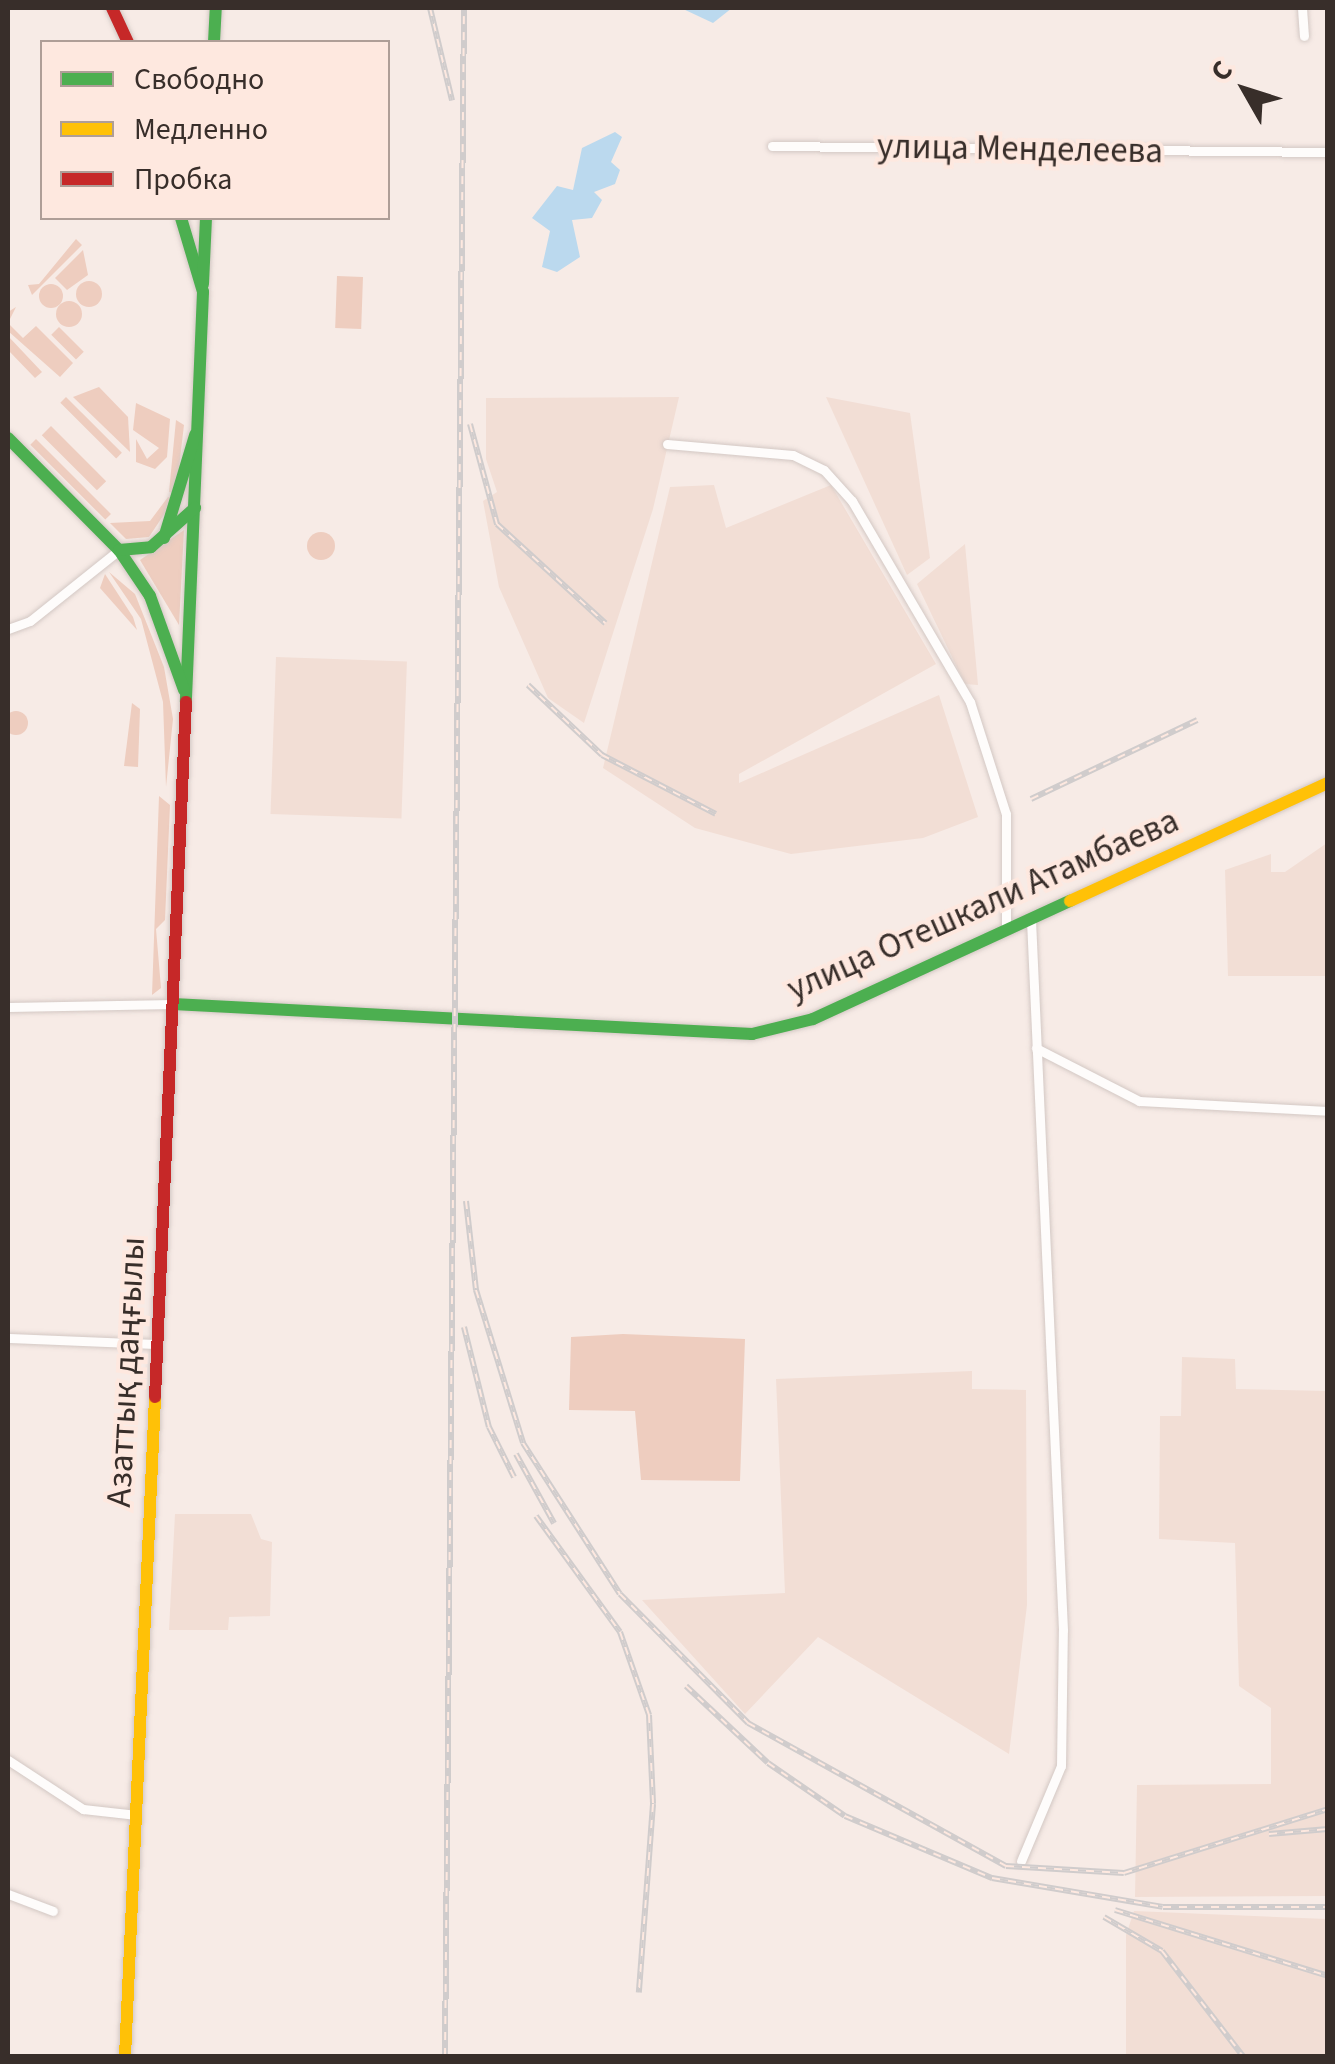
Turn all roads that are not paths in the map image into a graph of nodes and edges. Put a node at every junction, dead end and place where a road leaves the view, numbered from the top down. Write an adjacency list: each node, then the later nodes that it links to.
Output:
1 (112, 8): 5 (main road)
2 (216, 8): 6 (main road)
3 (1302, 8): 4 (street)
4 (1304, 36)
5 (127, 40)
6 (214, 40)
7 (772, 146): 8 (street, улица Менделеева)
8 (1328, 152)
9 (182, 220): 11 (main road)
10 (206, 220): 11 (main road)
11 (203, 292): 12 (main road)
12 (199, 418): 15 (main road, Азаттық даңғылы); 16 (main road)
13 (8, 438): 17 (main road)
14 (667, 444): 22 (street)
15 (195, 508): 16 (main road); 19 (main road, Азаттық даңғылы)
16 (164, 538): 17 (main road)
17 (119, 550): 18 (street); 19 (main road)
18 (8, 628)
19 (184, 690): 23 (main road, Азаттық даңғылы)
20 (1328, 783): 21 (main road, улица Отешкали Атамбаева)
21 (1031, 919): 22 (main road, улица Отешкали Атамбаева); 25 (street)
22 (1006, 930): 23 (main road, улица Отешкали Атамбаева)
23 (173, 1004): 24 (street); 28 (main road, Азаттық даңғылы)
24 (8, 1007)
25 (1036, 1048): 26 (street); 31 (street)
26 (1328, 1111)
27 (8, 1338): 28 (street)
28 (157, 1344): 30 (main road, Азаттық даңғылы)
29 (8, 1760): 30 (street)
30 (137, 1815): 34 (main road, Азаттық даңғылы)
31 (1020, 1861)
32 (8, 1894): 33 (street)
33 (54, 1910)
34 (125, 2056)

